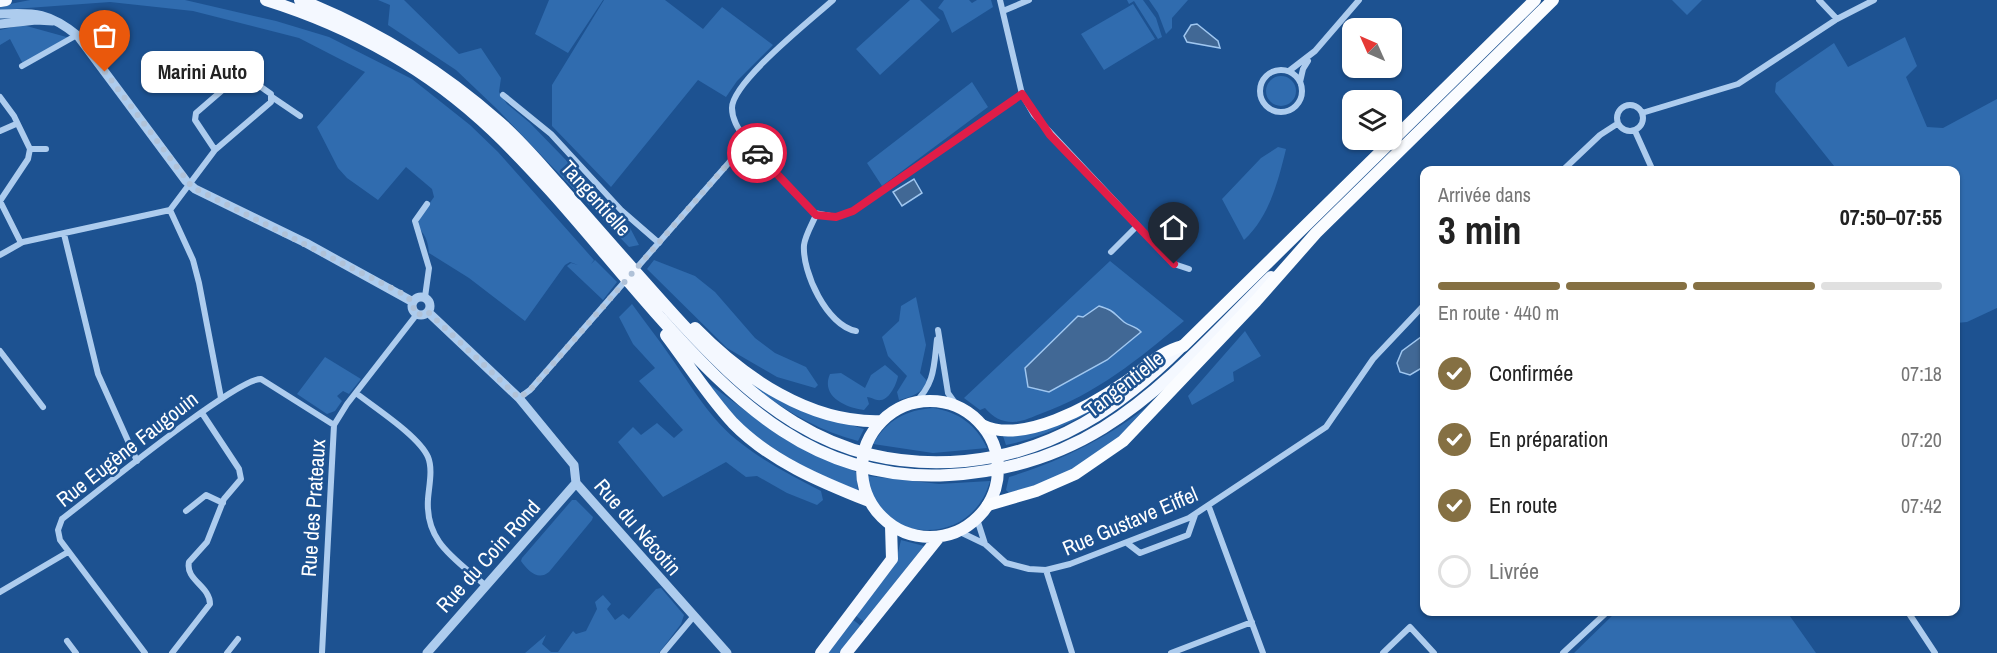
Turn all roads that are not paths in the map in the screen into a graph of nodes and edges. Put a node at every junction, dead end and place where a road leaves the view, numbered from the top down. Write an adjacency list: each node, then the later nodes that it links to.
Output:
1 (6, 0): 12 (main road)
2 (266, 0): 50 (main road, Tangentielle)
3 (300, 0): 50 (main road, Tangentielle)
4 (833, 0): 33 (street)
5 (1000, 0): 13 (street)
6 (1029, 0): 13 (street)
7 (1359, 0): 19 (street)
8 (1535, 0): 59 (highway, Tangentielle)
9 (1553, 0): 44 (highway, Tangentielle)
10 (1819, 0): 15 (street)
11 (1874, 0): 15 (street)
12 (0, 1)
13 (1003, 11): 23 (street)
14 (0, 14): 16 (street)
15 (1837, 19): 27 (street)
16 (58, 21): 17 (street); 18 (street)
17 (0, 24)
18 (77, 35): 20 (street); 39 (street)
19 (1315, 51): 21 (street); 22 (street)
20 (22, 66)
21 (1288, 71): 22 (street); 22 (street)
22 (1300, 83)
23 (1022, 94): 42 (street); 43 (street)
24 (503, 95): 47 (street)
25 (0, 97): 30 (street)
26 (272, 98): 28 (street); 36 (street); 36 (street)
27 (1642, 113): 29 (street); 31 (street)
28 (300, 116)
29 (1617, 123): 31 (street); 37 (street)
30 (16, 124): 32 (street); 34 (street)
31 (1635, 130): 38 (street)
32 (0, 131)
33 (747, 142): 42 (street); 47 (street)
34 (30, 149): 35 (street); 46 (street)
35 (46, 149)
36 (214, 150): 39 (street)
37 (1567, 166)
38 (1651, 166)
39 (189, 184): 41 (street); 54 (street)
40 (427, 204): 53 (street)
41 (170, 210): 45 (street); 62 (street, Rue Eugène Faugouin)
42 (816, 215): 58 (street)
43 (1137, 226): 48 (street); 51 (street)
44 (1316, 233): 72 (main road, Tangentielle); 76 (highway)
45 (64, 234): 46 (street); 71 (street)
46 (21, 243): 49 (street)
47 (659, 243): 63 (street)
48 (1112, 252)
49 (0, 255)
50 (618, 261): 52 (main road); 52 (main road)
51 (1188, 269)
52 (649, 294): 68 (main road); 72 (main road); 72 (main road, Tangentielle); 74 (main road)
53 (425, 295): 54 (street); 56 (street)
54 (410, 299): 57 (street)
55 (1420, 309): 77 (street, Rue Gustave Eiffel)
56 (430, 315): 57 (street); 63 (street, Rue du Nécotin)
57 (415, 317): 61 (street, Rue des Prateaux)
58 (856, 331)
59 (1183, 346): 70 (highway); 72 (main road, Tangentielle)
60 (0, 351): 65 (street)
61 (356, 393): 69 (street, Rue des Prateaux); 88 (street)
62 (221, 398): 67 (street, Rue Eugène Faugouin); 69 (street, Rue Eugène Faugouin)
63 (519, 398): 73 (street, Rue du Nécotin)
64 (914, 403): 66 (main road); 66 (street); 68 (main road)
65 (43, 407)
66 (958, 407): 70 (main road)
67 (202, 412): 71 (street, Rue Eugène Faugouin); 75 (street)
68 (882, 421): 74 (main road)
69 (334, 425): 100 (street, Rue des Prateaux)
70 (982, 425): 76 (main road)
71 (137, 461): 86 (street, Rue Eugène Faugouin)
72 (884, 464)
73 (576, 483): 88 (street, Rue du Coin Rond); 90 (street, Rue du Nécotin)
74 (869, 501): 81 (main road)
75 (223, 503): 78 (street); 98 (street)
76 (988, 505): 80 (main road)
77 (1209, 507): 79 (street, Rue Gustave Eiffel); 93 (street)
78 (186, 511)
79 (1195, 515): 84 (street, Rue Gustave Eiffel); 84 (street)
80 (977, 519): 82 (main road); 85 (street)
81 (891, 526): 83 (main road); 104 (main road)
82 (958, 531): 83 (main road); 85 (street, Rue Gustave Eiffel)
83 (939, 537): 105 (main road)
84 (1127, 543): 87 (street, Rue Gustave Eiffel)
85 (985, 544): 87 (street, Rue Gustave Eiffel)
86 (68, 552): 89 (street); 97 (street)
87 (1046, 570): 106 (street)
88 (486, 586): 101 (street, Rue du Coin Rond)
89 (0, 592)
90 (694, 616): 102 (street); 103 (street, Rue du Nécotin)
91 (1602, 616): 111 (street)
92 (1911, 616): 112 (street)
93 (1252, 622): 107 (street); 108 (street)
94 (238, 639): 99 (street)
95 (67, 641): 96 (street)
96 (76, 653)
97 (145, 653)
98 (172, 653)
99 (227, 653)
100 (321, 653)
101 (427, 653)
102 (663, 653)
103 (727, 653)
104 (820, 653)
105 (846, 653)
106 (1072, 653)
107 (1171, 653)
108 (1263, 653)
109 (1383, 653): 110 (street)
110 (1434, 653)
111 (1563, 653)
112 (1935, 653)

